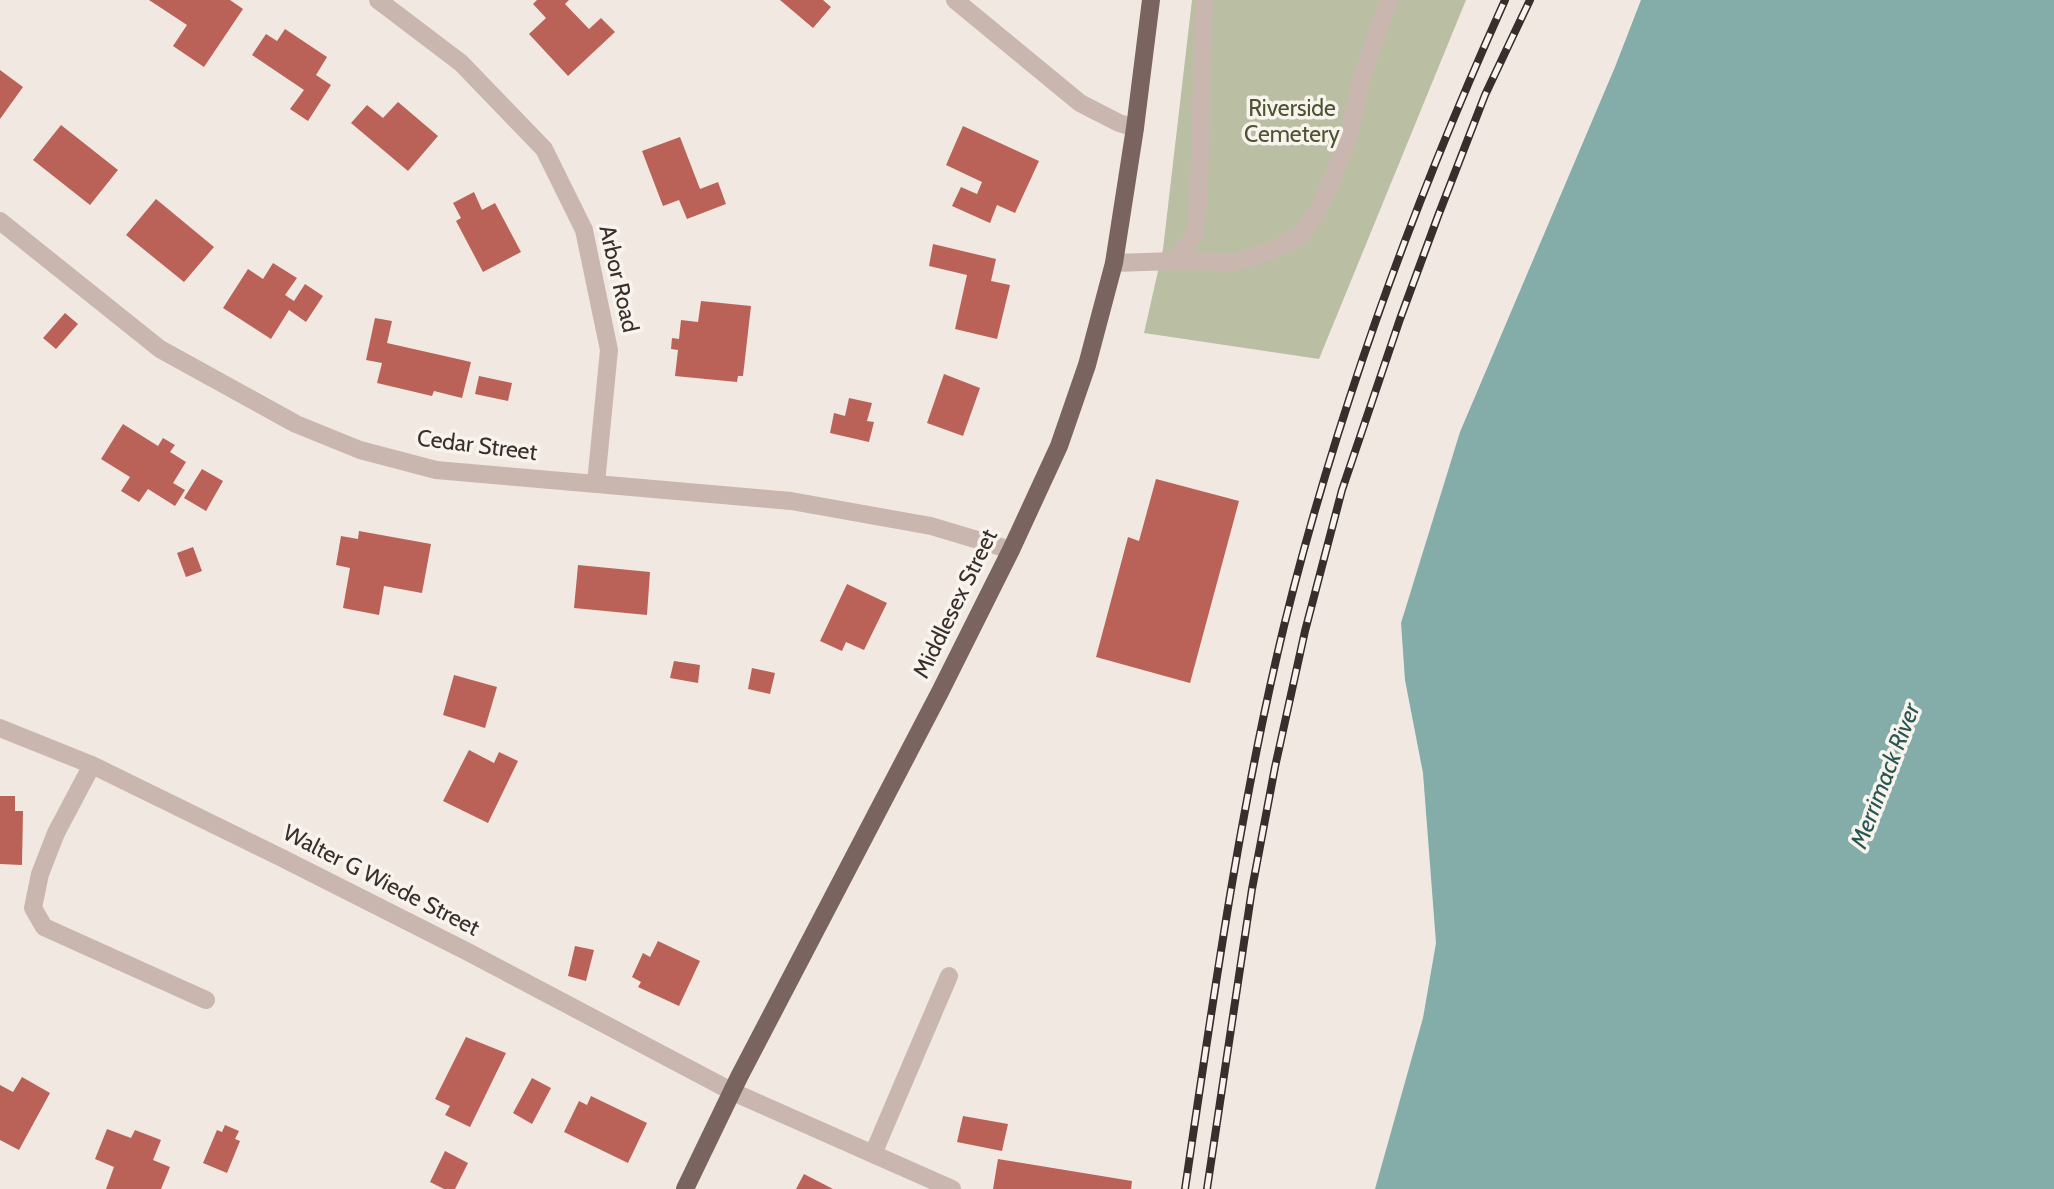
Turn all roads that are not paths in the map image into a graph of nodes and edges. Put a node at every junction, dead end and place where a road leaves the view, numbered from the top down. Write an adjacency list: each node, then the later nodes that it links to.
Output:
1 (378, 0): 10 (street, Arbor Road)
2 (955, 0): 6 (street)
3 (1151, 0): 6 (main road, Middlesex Street)
4 (1204, 0): 8 (street)
5 (1389, 0): 8 (street)
6 (1135, 128): 9 (main road, Middlesex Street)
7 (0, 222): 10 (street, Cedar Street)
8 (1175, 261): 9 (street)
9 (1115, 263): 11 (main road, Middlesex Street)
10 (596, 483): 11 (street, Cedar Street)
11 (1011, 550): 16 (main road, Middlesex Street)
12 (0, 728): 13 (street, Walter G Wiede Street)
13 (92, 765): 15 (street); 16 (street, Walter G Wiede Street)
14 (949, 976): 17 (street)
15 (206, 1000)
16 (733, 1091): 17 (street, Walter G Wiede Street); 18 (main road, Middlesex Street)
17 (873, 1154): 19 (street, Walter G Wiede Street)
18 (685, 1189)
19 (952, 1189)

